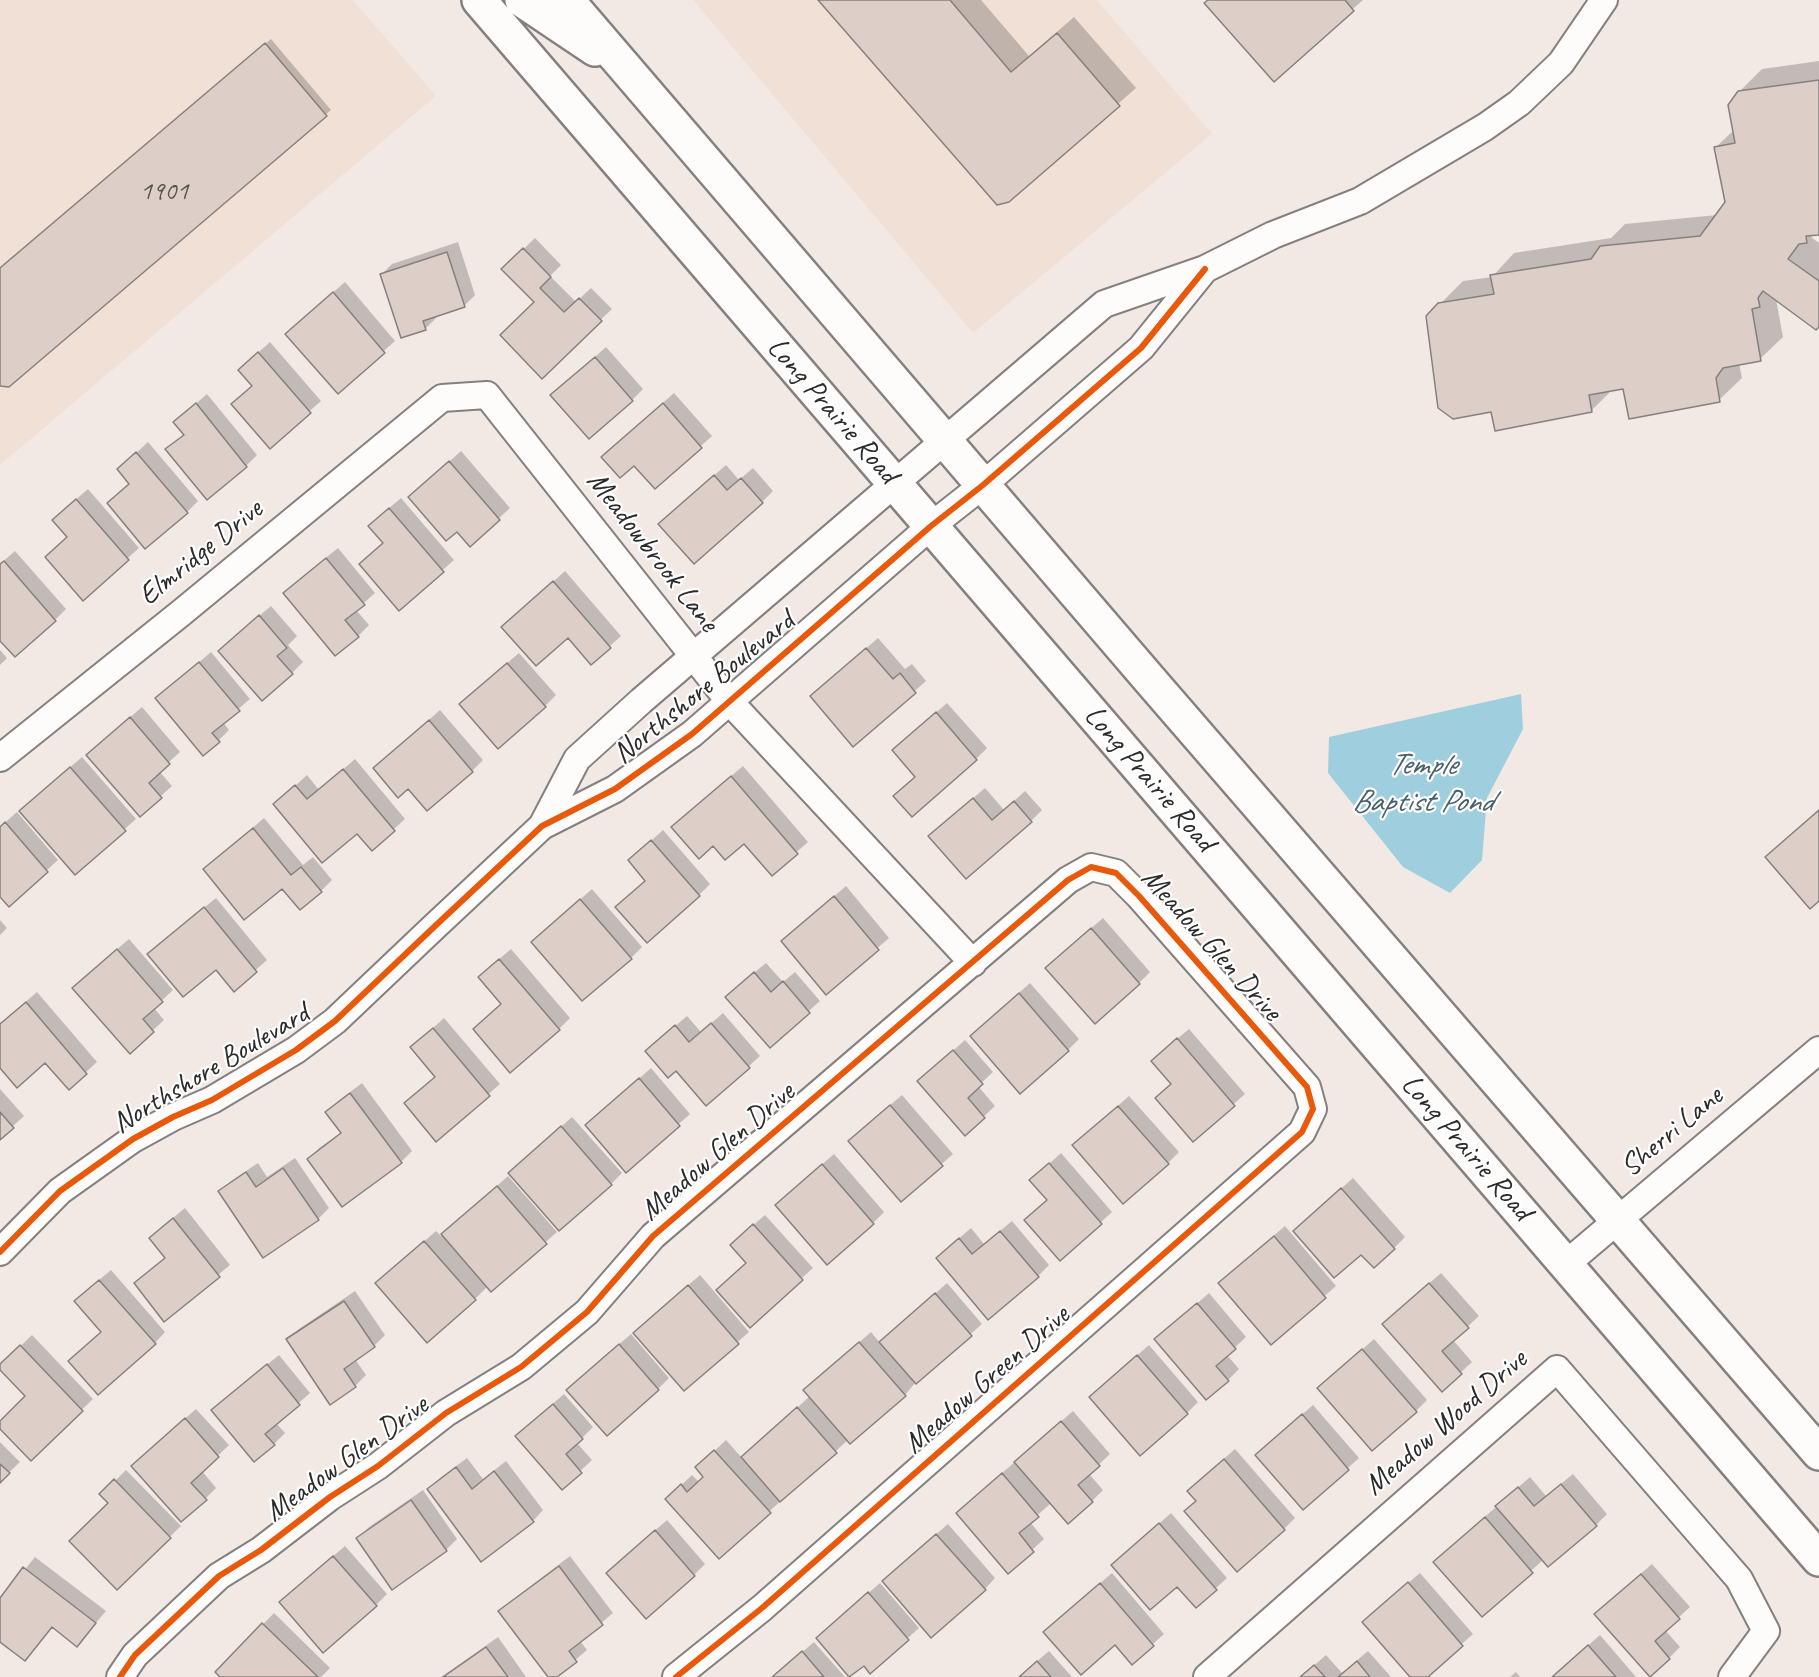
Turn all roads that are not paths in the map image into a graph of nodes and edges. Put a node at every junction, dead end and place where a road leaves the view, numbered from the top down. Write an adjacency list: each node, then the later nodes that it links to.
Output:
1 (478, 0): 9 (main road, Long Prairie Road)
2 (522, 0): 5 (main road)
3 (567, 0): 5 (main road)
4 (1604, 0): 6 (street, Northshore Boulevard)
5 (629, 72): 8 (main road)
6 (1205, 269): 8 (street, Northshore Boulevard); 10 (street, Northshore Boulevard)
7 (442, 398): 12 (street, Meadowbrook Lane); 14 (street, Elmridge Drive)
8 (945, 440): 9 (street, Northshore Boulevard); 10 (main road)
9 (895, 484): 11 (main road, Long Prairie Road); 12 (street, Northshore Boulevard)
10 (983, 484): 11 (street, Northshore Boulevard); 19 (main road)
11 (931, 526): 13 (street, Northshore Boulevard); 21 (main road, Long Prairie Road)
12 (693, 657): 13 (street, Meadowbrook Lane); 15 (street, Northshore Boulevard)
13 (729, 701): 15 (street, Northshore Boulevard); 16 (street, Meadowbrook Lane)
14 (0, 758)
15 (542, 826): 20 (street, Northshore Boulevard)
16 (973, 963): 18 (street, Meadow Glen Drive); 24 (street, Meadow Glen Drive)
17 (1819, 1050): 19 (street, Sherri Lane)
18 (1311, 1105): 25 (street, Meadow Green Drive)
19 (1617, 1220): 21 (street, Sherri Lane); 22 (main road)
20 (0, 1252)
21 (1566, 1264): 23 (main road, Long Prairie Road)
22 (1819, 1453)
23 (1819, 1559)
24 (120, 1677)
25 (676, 1677)
26 (1207, 1677): 27 (street, Meadow Wood Drive)
27 (1732, 1677)

